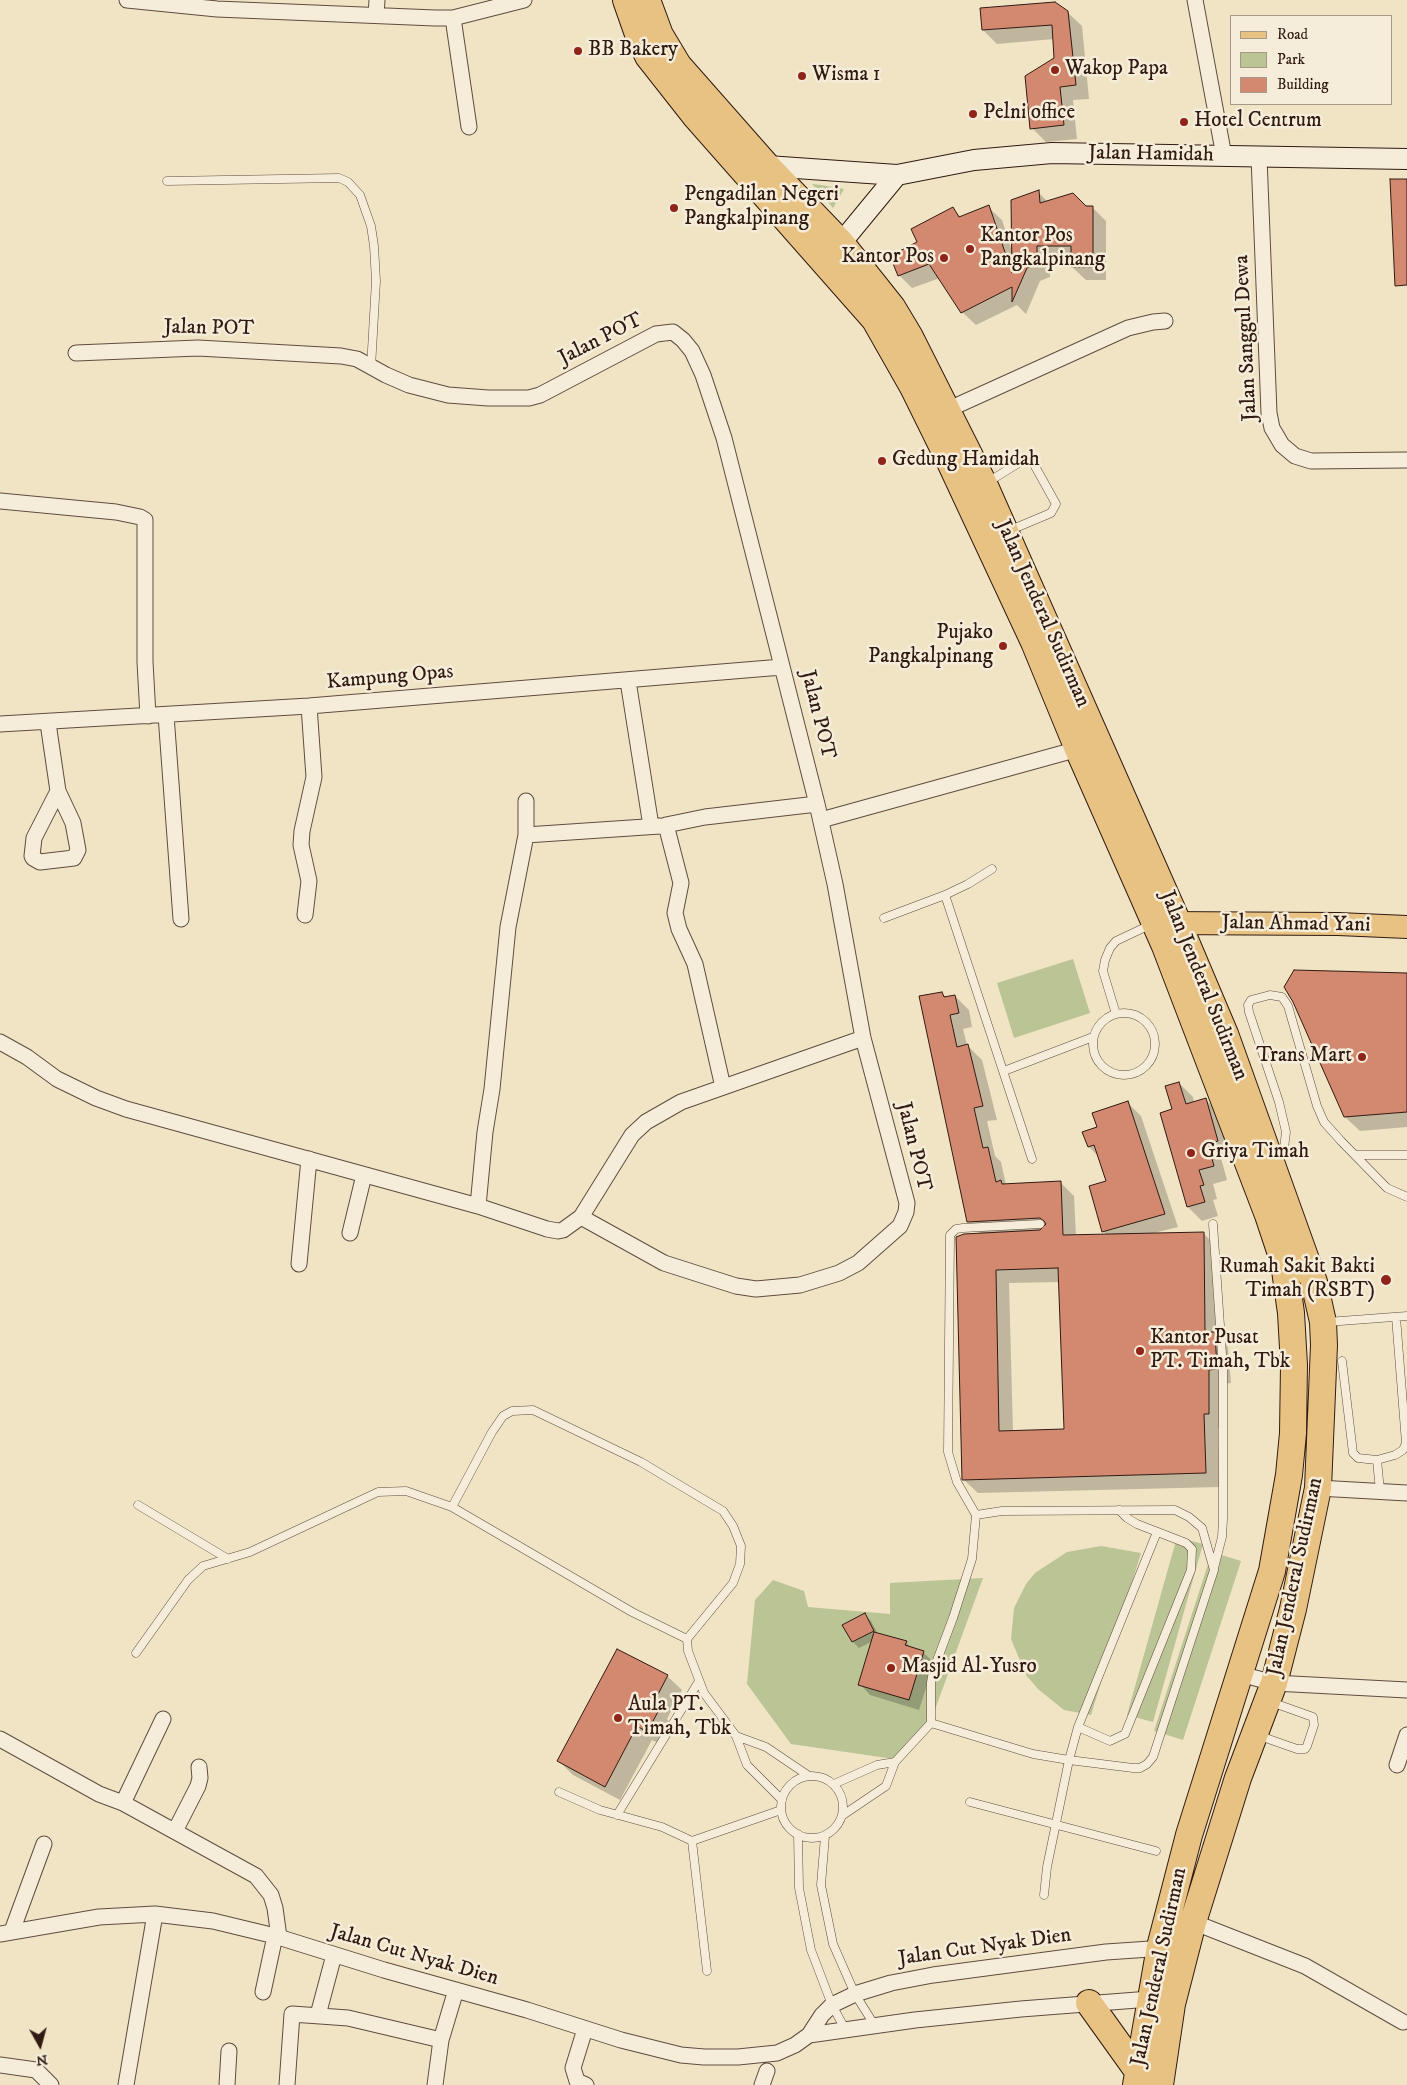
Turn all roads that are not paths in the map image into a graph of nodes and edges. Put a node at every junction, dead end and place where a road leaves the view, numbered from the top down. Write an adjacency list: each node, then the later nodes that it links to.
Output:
1 (127, 0): 7 (street)
2 (377, 0): 9 (street)
3 (524, 0): 10 (street)
4 (626, 0): 15 (highway, Jalan Jenderal Sudirman)
5 (647, 0): 15 (highway, Jalan Jenderal Sudirman)
6 (1195, 0): 12 (street)
7 (181, 2): 8 (street)
8 (269, 6): 9 (street)
9 (376, 15): 10 (street)
10 (453, 18): 11 (street)
11 (468, 127)
12 (1224, 156): 13 (main road, Jalan Hamidah); 16 (main road, Jalan Hamidah)
13 (1259, 156): 14 (main road, Jalan Hamidah); 23 (street, Jalan Sanggul Dewa)
14 (1407, 159)
15 (759, 172): 16 (main road, Jalan Hamidah); 18 (highway, Jalan Jenderal Sudirman); 22 (highway, Jalan Jenderal Sudirman)
16 (898, 176): 18 (main road)
17 (167, 181): 21 (lane)
18 (841, 243): 22 (highway, Jalan Jenderal Sudirman)
19 (1165, 321): 22 (street)
20 (76, 353): 21 (street, Jalan POT)
21 (371, 367): 27 (street, Jalan POT)
22 (937, 405): 24 (highway, Jalan Jenderal Sudirman); 26 (highway, Jalan Jenderal Sudirman)
23 (1407, 460)
24 (984, 484): 26 (highway, Jalan Jenderal Sudirman); 26 (lane)
25 (0, 501): 31 (street)
26 (994, 535): 34 (highway, Jalan Jenderal Sudirman); 46 (highway, Jalan Jenderal Sudirman)
27 (782, 667): 28 (street, Kampung Opas); 37 (street, Jalan POT)
28 (628, 681): 29 (street, Kampung Opas); 39 (street)
29 (309, 706): 30 (street, Kampung Opas); 43 (street)
30 (166, 715): 31 (street, Kampung Opas); 45 (street)
31 (148, 716): 32 (street, Kampung Opas)
32 (48, 723): 33 (street, Kampung Opas); 35 (street)
33 (0, 724)
34 (1078, 749): 38 (street); 46 (highway, Jalan Jenderal Sudirman)
35 (58, 791)
36 (526, 801): 40 (street)
37 (817, 804): 38 (street, Jalan POT); 39 (street)
38 (821, 820): 50 (street, Jalan POT)
39 (659, 826): 40 (street); 53 (street)
40 (526, 835): 61 (street)
41 (992, 869): 42 (lane)
42 (944, 895): 44 (lane); 52 (lane)
43 (305, 915)
44 (884, 918)
45 (181, 919)
46 (1167, 923): 47 (main road, Jalan Ahmad Yani); 48 (lane); 58 (highway, Jalan Jenderal Sudirman); 84 (highway, Jalan Jenderal Sudirman)
47 (1407, 927)
48 (1116, 1014): 49 (lane); 49 (lane)
49 (1093, 1037): 52 (lane)
50 (863, 1038): 53 (street); 62 (street, Jalan POT)
51 (0, 1042): 56 (street)
52 (1004, 1072): 57 (lane)
53 (723, 1087): 62 (street)
54 (1355, 1155): 55 (lane); 58 (lane); 60 (lane)
55 (1407, 1156)
56 (309, 1159): 59 (street); 66 (street)
57 (1032, 1159)
58 (1273, 1162): 69 (highway, Jalan Jenderal Sudirman)
59 (364, 1175): 61 (street); 65 (street)
60 (1407, 1197)
61 (478, 1206): 62 (street)
62 (581, 1217)
63 (1040, 1224): 78 (lane)
64 (1213, 1224): 81 (lane)
65 (350, 1234)
66 (299, 1264)
67 (1407, 1316): 68 (lane)
68 (1396, 1317): 69 (lane); 71 (lane)
69 (1323, 1322): 72 (highway, Jalan Jenderal Sudirman)
70 (1342, 1361): 71 (lane)
71 (1377, 1460): 73 (lane)
72 (1318, 1488): 73 (street); 87 (highway, Jalan Jenderal Sudirman)
73 (1380, 1491): 74 (street)
74 (1407, 1493)
75 (138, 1505): 80 (lane)
76 (452, 1507): 80 (lane); 82 (lane); 82 (lane)
77 (1119, 1510): 78 (lane); 79 (lane); 81 (lane)
78 (976, 1515): 89 (lane)
79 (1156, 1532): 90 (lane); 90 (lane)
80 (228, 1559): 83 (lane)
81 (1214, 1570): 95 (lane)
82 (687, 1639): 85 (lane)
83 (136, 1653)
84 (1240, 1674): 87 (street); 120 (highway, Jalan Jenderal Sudirman)
85 (699, 1681): 93 (lane); 106 (lane)
86 (1407, 1690): 87 (street)
87 (1270, 1692): 91 (highway, Jalan Jenderal Sudirman); 91 (lane)
88 (162, 1719): 104 (street)
89 (931, 1723): 95 (lane); 96 (lane)
90 (1078, 1727): 95 (lane)
91 (1254, 1734): 117 (highway, Jalan Jenderal Sudirman)
92 (1407, 1735): 97 (street)
93 (736, 1736): 99 (lane); 102 (lane)
94 (0, 1739): 104 (street)
95 (1069, 1760): 108 (lane)
96 (896, 1762): 100 (lane); 107 (lane)
97 (1397, 1765)
98 (199, 1767): 109 (street)
99 (809, 1776): 100 (lane); 102 (lane)
100 (834, 1784): 107 (lane)
101 (559, 1792): 106 (lane)
102 (782, 1800): 105 (lane)
103 (970, 1802): 108 (lane)
104 (123, 1803): 109 (street)
105 (781, 1810): 110 (lane); 112 (lane)
106 (617, 1815): 112 (lane)
107 (843, 1815): 111 (lane)
108 (1056, 1826): 114 (lane); 115 (lane)
109 (175, 1831): 119 (street)
110 (798, 1834): 111 (lane); 129 (lane)
111 (825, 1836): 126 (lane)
112 (692, 1841): 123 (lane)
113 (44, 1844): 118 (street)
114 (1156, 1851)
115 (1044, 1895)
116 (155, 1914): 118 (street, Jalan Cut Nyak Dien); 119 (street, Jalan Cut Nyak Dien); 141 (street)
117 (1193, 1922): 121 (highway, Jalan Jenderal Sudirman); 131 (street)
118 (6, 1932)
119 (277, 1937): 122 (street, Jalan Cut Nyak Dien); 125 (street)
120 (1160, 1946): 121 (street, Jalan Cut Nyak Dien); 126 (street, Jalan Cut Nyak Dien); 127 (highway, Jalan Jenderal Sudirman)
121 (1186, 1952): 127 (highway, Jalan Jenderal Sudirman)
122 (334, 1954): 124 (street, Jalan Cut Nyak Dien); 130 (street)
123 (707, 1971)
124 (456, 1990): 133 (street, Jalan Cut Nyak Dien); 136 (street)
125 (263, 1992)
126 (855, 1994): 129 (street, Jalan Cut Nyak Dien); 132 (lane)
127 (1161, 2002): 128 (street, Jalan Cut Nyak Dien); 139 (highway, Jalan Jenderal Sudirman); 146 (highway, Jalan Jenderal Sudirman)
128 (1089, 2004): 132 (street, Jalan Cut Nyak Dien); 139 (highway)
129 (832, 2005): 134 (lane); 135 (street, Jalan Cut Nyak Dien)
130 (318, 2015): 136 (street); 143 (street)
131 (1403, 2022)
132 (875, 2026): 134 (street, Jalan Cut Nyak Dien)
133 (585, 2029): 135 (street, Jalan Cut Nyak Dien); 145 (street)
134 (845, 2029): 135 (street, Jalan Cut Nyak Dien)
135 (809, 2035)
136 (441, 2040): 144 (street)
137 (229, 2051): 142 (street)
138 (0, 2065): 140 (street)
139 (1137, 2078)
140 (51, 2085)
141 (126, 2085)
142 (227, 2085)
143 (287, 2085)
144 (436, 2085)
145 (586, 2085)
146 (1160, 2085)

